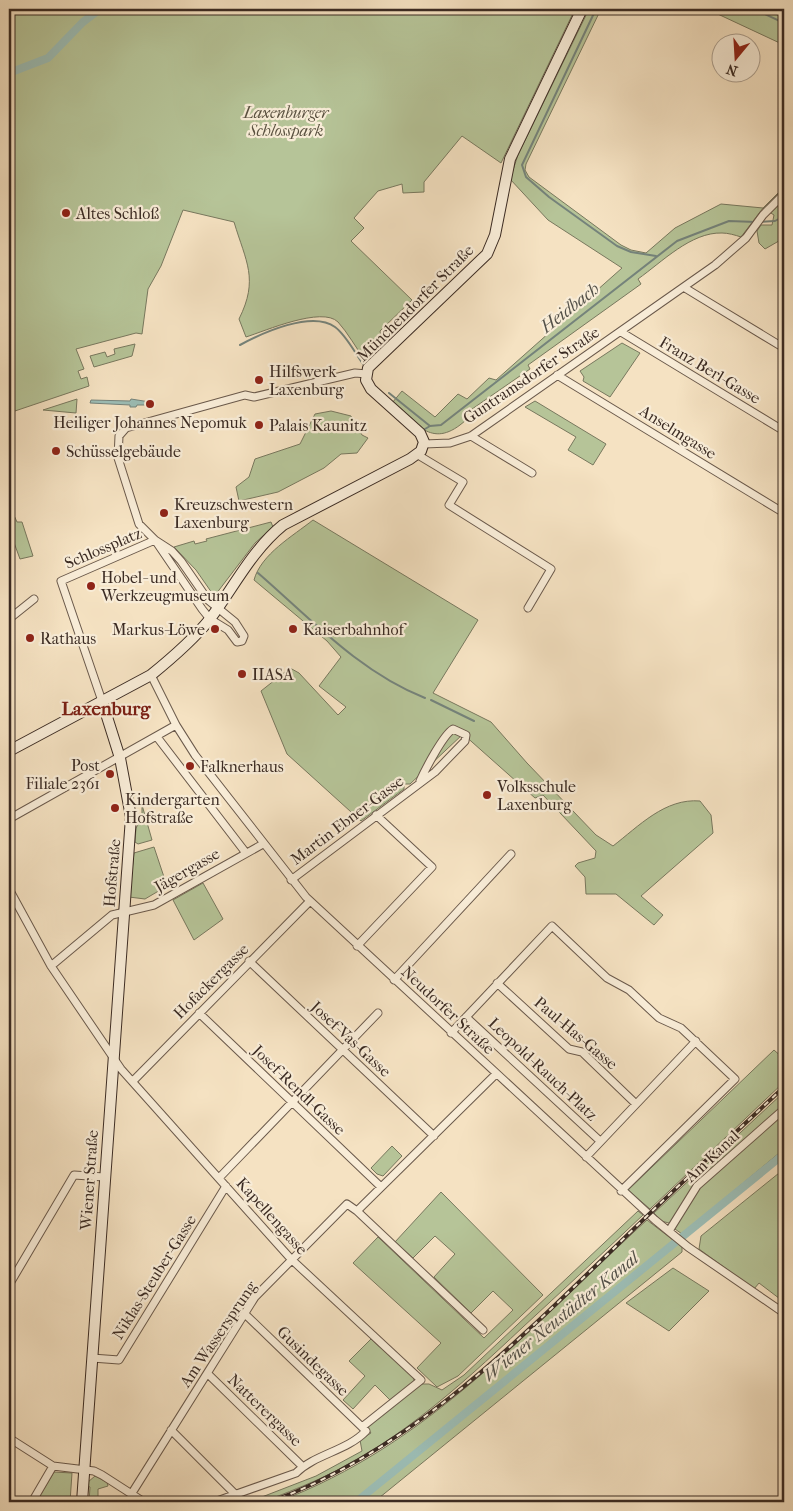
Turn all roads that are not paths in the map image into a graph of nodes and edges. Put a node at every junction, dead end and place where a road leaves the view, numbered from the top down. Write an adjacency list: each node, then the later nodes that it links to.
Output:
1 (582, 9): 6 (main road, Münchendorfer Straße)
2 (784, 194): 3 (street, Guntramsdorfer Straße)
3 (685, 288): 4 (street, Guntramsdorfer Straße); 5 (street)
4 (621, 332): 7 (street, Guntramsdorfer Straße); 8 (street, Franz Berl-Gasse)
5 (784, 348)
6 (366, 374): 10 (main road); 14 (street, Münchendorfer Straße)
7 (557, 375): 9 (street, Guntramsdorfer Straße); 13 (street, Anselmgasse)
8 (784, 431)
9 (471, 436): 10 (street, Guntramsdorfer Straße); 12 (street)
10 (424, 444): 11 (main road)
11 (418, 455): 17 (main road); 18 (street)
12 (532, 473)
13 (784, 513)
14 (155, 540): 15 (street, Schlossplatz); 17 (street); 20 (street)
15 (61, 580): 22 (street, Hofstraße)
16 (34, 599): 19 (street)
17 (218, 607): 20 (main road); 20 (street)
18 (528, 608)
19 (9, 619)
20 (210, 619): 21 (main road)
21 (151, 674): 22 (main road); 23 (street, Neudorfer Straße)
22 (102, 701): 25 (main road); 26 (main road, Hofstraße)
23 (176, 726): 24 (street); 30 (street, Neudorfer Straße)
24 (157, 737): 26 (street); 31 (street)
25 (9, 751)
26 (120, 758): 29 (street); 36 (main road, Hofstraße)
27 (420, 781): 27 (street, Martin Ebner-Gasse); 28 (street, Martin Ebner-Gasse)
28 (376, 815): 33 (street, Martin Ebner-Gasse); 37 (street)
29 (9, 819)
30 (263, 844): 31 (street, Jägergasse); 33 (street, Neudorfer Straße)
31 (246, 853): 36 (street, Jägergasse)
32 (511, 854): 40 (street)
33 (290, 880): 35 (street, Neudorfer Straße)
34 (9, 889): 39 (street)
35 (310, 901): 37 (street, Neudorfer Straße); 38 (street, Hofackergasse)
36 (123, 913): 39 (street, Jägergasse); 48 (main road, Hofstraße)
37 (357, 946): 40 (street, Neudorfer Straße)
38 (249, 961): 43 (street, Hofackergasse); 47 (street, Josef-Vas-Gasse)
39 (51, 966): 48 (street)
40 (394, 980): 45 (street, Neudorfer Straße)
41 (498, 983): 44 (street); 46 (street); 52 (street, Paul-Has-Gasse)
42 (378, 1012): 47 (street)
43 (199, 1013): 50 (street, Hofackergasse); 51 (street, Josef-Rendl-Gasse)
44 (466, 1016): 45 (street); 55 (street, Leopold-Rauch-Platz)
45 (452, 1032): 49 (street, Neudorfer Straße)
46 (696, 1041): 52 (street); 61 (street)
47 (342, 1049): 51 (street); 54 (street, Josef-Vas-Gasse)
48 (114, 1058): 50 (street, Kapellengasse); 57 (main road, Wiener Straße)
49 (496, 1074): 54 (street); 56 (street, Neudorfer Straße)
50 (133, 1081): 58 (street, Kapellengasse)
51 (292, 1102): 58 (street); 60 (street, Josef-Rendl-Gasse)
52 (636, 1104): 55 (street)
53 (784, 1109): 63 (street, Am Kanal)
54 (434, 1136): 60 (street)
55 (600, 1141): 56 (street)
56 (586, 1157): 61 (street, Neudorfer Straße)
57 (104, 1177): 65 (street); 69 (main road, Wiener Straße)
58 (218, 1178): 59 (street, Kapellengasse)
59 (226, 1186): 64 (street, Kapellengasse); 69 (street, Niklas-Steuber-Gasse)
60 (381, 1186): 62 (street)
61 (621, 1191): 63 (street, Neudorfer Straße)
62 (358, 1211): 64 (street, Am Wassersprung); 68 (street)
63 (669, 1231): 66 (street, Neudorfer Straße)
64 (291, 1259): 67 (street, Am Wassersprung); 71 (street, Kapellengasse)
65 (9, 1285)
66 (784, 1313)
67 (246, 1314): 70 (street, Am Wassersprung); 71 (street, Gusindegasse)
68 (482, 1330)
69 (92, 1358): 76 (main road, Wiener Straße)
70 (208, 1374): 72 (street, Am Wassersprung); 75 (street, Natterergasse)
71 (362, 1427): 75 (street)
72 (171, 1430): 77 (street, Am Wassersprung); 78 (street)
73 (9, 1438): 74 (street)
74 (53, 1466): 76 (street); 79 (street)
75 (302, 1466): 78 (street)
76 (84, 1469): 77 (street); 80 (main road, Wiener Straße)
77 (132, 1493): 81 (street)
78 (236, 1495): 82 (street)
79 (32, 1502)
80 (82, 1502)
81 (144, 1502)
82 (214, 1502)

